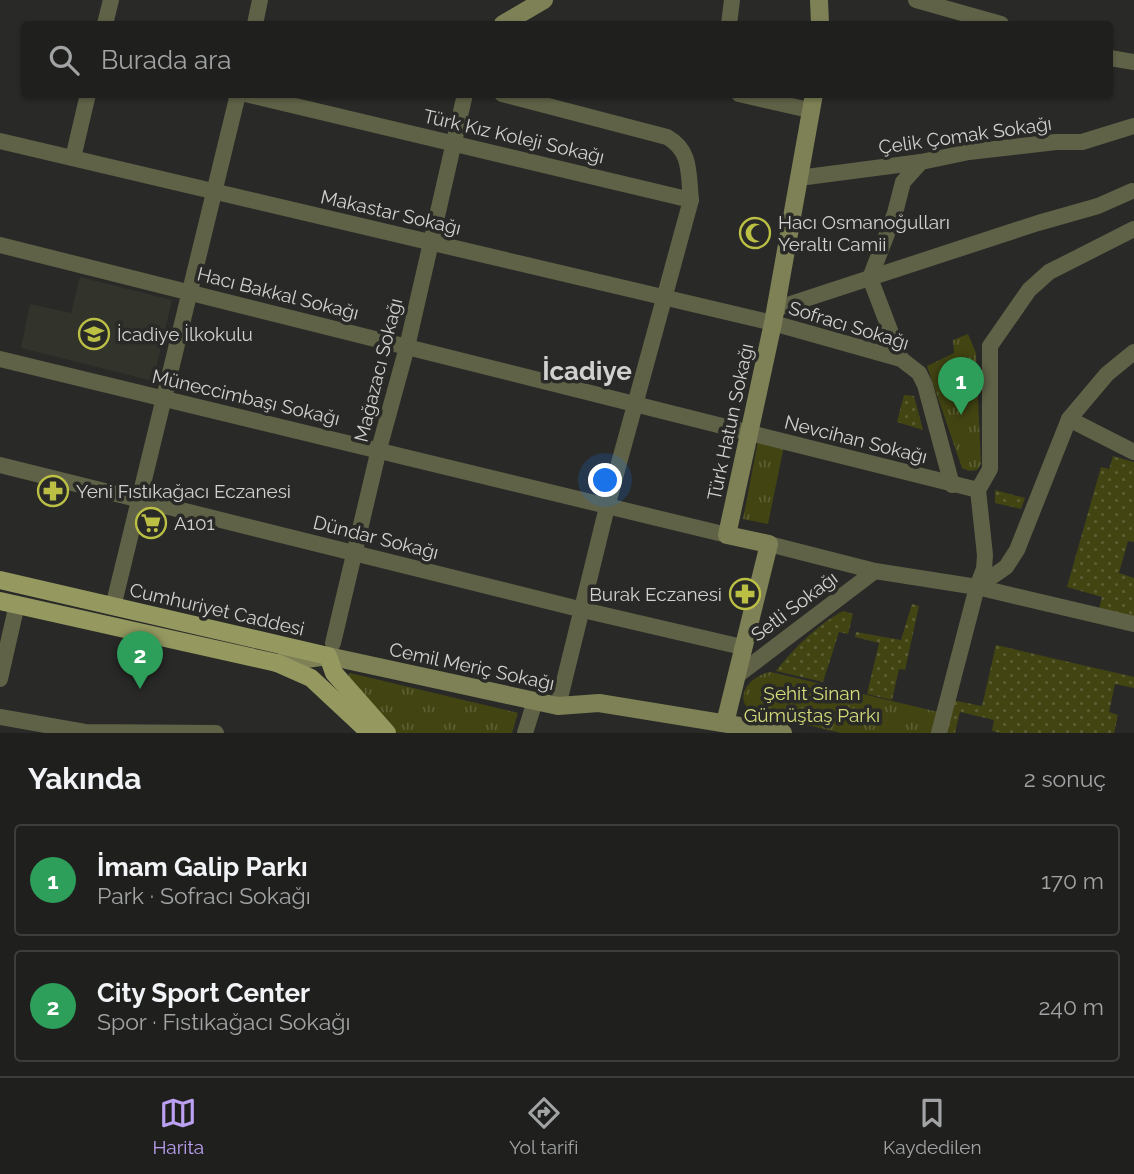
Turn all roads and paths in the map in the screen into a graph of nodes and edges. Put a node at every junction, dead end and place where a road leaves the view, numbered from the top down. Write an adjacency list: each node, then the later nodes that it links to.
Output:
1 (111, 0): 8 (street)
2 (261, 0): 9 (street)
3 (544, 0): 10 (street)
4 (732, 0): 11 (street)
5 (819, 0): 12 (street)
6 (916, 0): 7 (street)
7 (942, 4): 13 (street)
8 (106, 21)
9 (256, 21)
10 (508, 21)
11 (729, 21)
12 (820, 21)
13 (992, 21)
14 (1113, 58): 15 (street)
15 (1134, 62)
16 (87, 98): 26 (street)
17 (237, 98): 29 (street)
18 (262, 98): 25 (street, Türk Kız Koleji Sokağı)
19 (463, 98): 25 (street, Mağazacı Sokağı)
20 (517, 98): 31 (street)
21 (775, 98): 22 (street)
22 (811, 102): 28 (street, Türk Hatun Sokağı)
23 (1134, 126): 27 (street, Çelik Çomak Sokağı)
24 (0, 141): 26 (street, Makastar Sokağı)
25 (454, 143): 31 (street, Türk Kız Koleji Sokağı); 33 (street, Mağazacı Sokağı)
26 (73, 158): 29 (street, Makastar Sokağı)
27 (921, 162): 28 (street, Çelik Çomak Sokağı); 35 (street)
28 (799, 178): 38 (street, Türk Hatun Sokağı)
29 (214, 191): 33 (street, Makastar Sokağı); 36 (street)
30 (1132, 191): 35 (street)
31 (691, 200): 37 (street)
32 (1134, 229): 51 (street)
33 (431, 242): 37 (street, Makastar Sokağı); 39 (street, Mağazacı Sokağı)
34 (0, 245): 36 (street, Hacı Bakkal Sokağı)
35 (870, 278): 38 (street); 42 (street)
36 (189, 292): 39 (street, Hacı Bakkal Sokağı); 43 (street)
37 (663, 297): 38 (street, Makastar Sokağı); 44 (street)
38 (774, 316): 42 (street, Sofracı Sokağı); 46 (street, Türk Hatun Sokağı)
39 (407, 347): 44 (street, Hacı Bakkal Sokağı); 47 (street, Mağazacı Sokağı)
40 (1134, 352): 45 (street)
41 (0, 359): 43 (street, Müneccimbaşı Sokağı)
42 (901, 359): 50 (street, Sofracı Sokağı)
43 (163, 399): 47 (street, Müneccimbaşı Sokağı); 52 (street)
44 (635, 405): 46 (street, Hacı Bakkal Sokağı); 53 (street)
45 (1069, 419): 48 (street); 59 (street)
46 (749, 433): 50 (street, Nevcihan Sokağı); 54 (street, Türk Hatun Sokağı)
47 (379, 449): 53 (street, Müneccimbaşı Sokağı); 56 (street, Mağazacı Sokağı)
48 (1134, 453)
49 (0, 465): 52 (street, Dündar Sokağı)
50 (952, 485): 51 (street, Nevcihan Sokağı)
51 (978, 490): 59 (street)
52 (138, 500): 56 (street, Dündar Sokağı); 61 (street)
53 (607, 507): 54 (street, Müneccimbaşı Sokağı); 62 (street)
54 (727, 535): 55 (street)
55 (769, 544): 57 (street); 64 (street)
56 (354, 553): 62 (street, Dündar Sokağı); 65 (street, Mağazacı Sokağı)
57 (876, 571): 59 (street); 67 (street, Setli Sokağı)
58 (0, 580): 61 (main road, Cumhuriyet Caddesi)
59 (977, 587): 63 (street); 80 (street)
60 (9, 602): 66 (main road, Cumhuriyet Caddesi); 68 (street)
61 (113, 607): 65 (main road, Cumhuriyet Caddesi)
62 (583, 610): 64 (street, Dündar Sokağı); 70 (street)
63 (1134, 624)
64 (742, 647): 67 (street)
65 (330, 650): 66 (street, Cemil Meriç Sokağı); 69 (street, Cemil Meriç Sokağı); 77 (main road)
66 (277, 663): 76 (main road, Cumhuriyet Caddesi)
67 (738, 675): 72 (street)
68 (0, 679)
69 (535, 701): 70 (street, Cemil Meriç Sokağı); 78 (street)
70 (558, 706): 72 (street, Cemil Meriç Sokağı)
71 (0, 717): 74 (street)
72 (725, 723): 73 (street, Cemil Meriç Sokağı)
73 (755, 731): 79 (street, Cemil Meriç Sokağı)
74 (85, 732): 75 (street)
75 (216, 733)
76 (370, 733)
77 (387, 733)
78 (525, 733)
79 (783, 733)
80 (939, 733)

